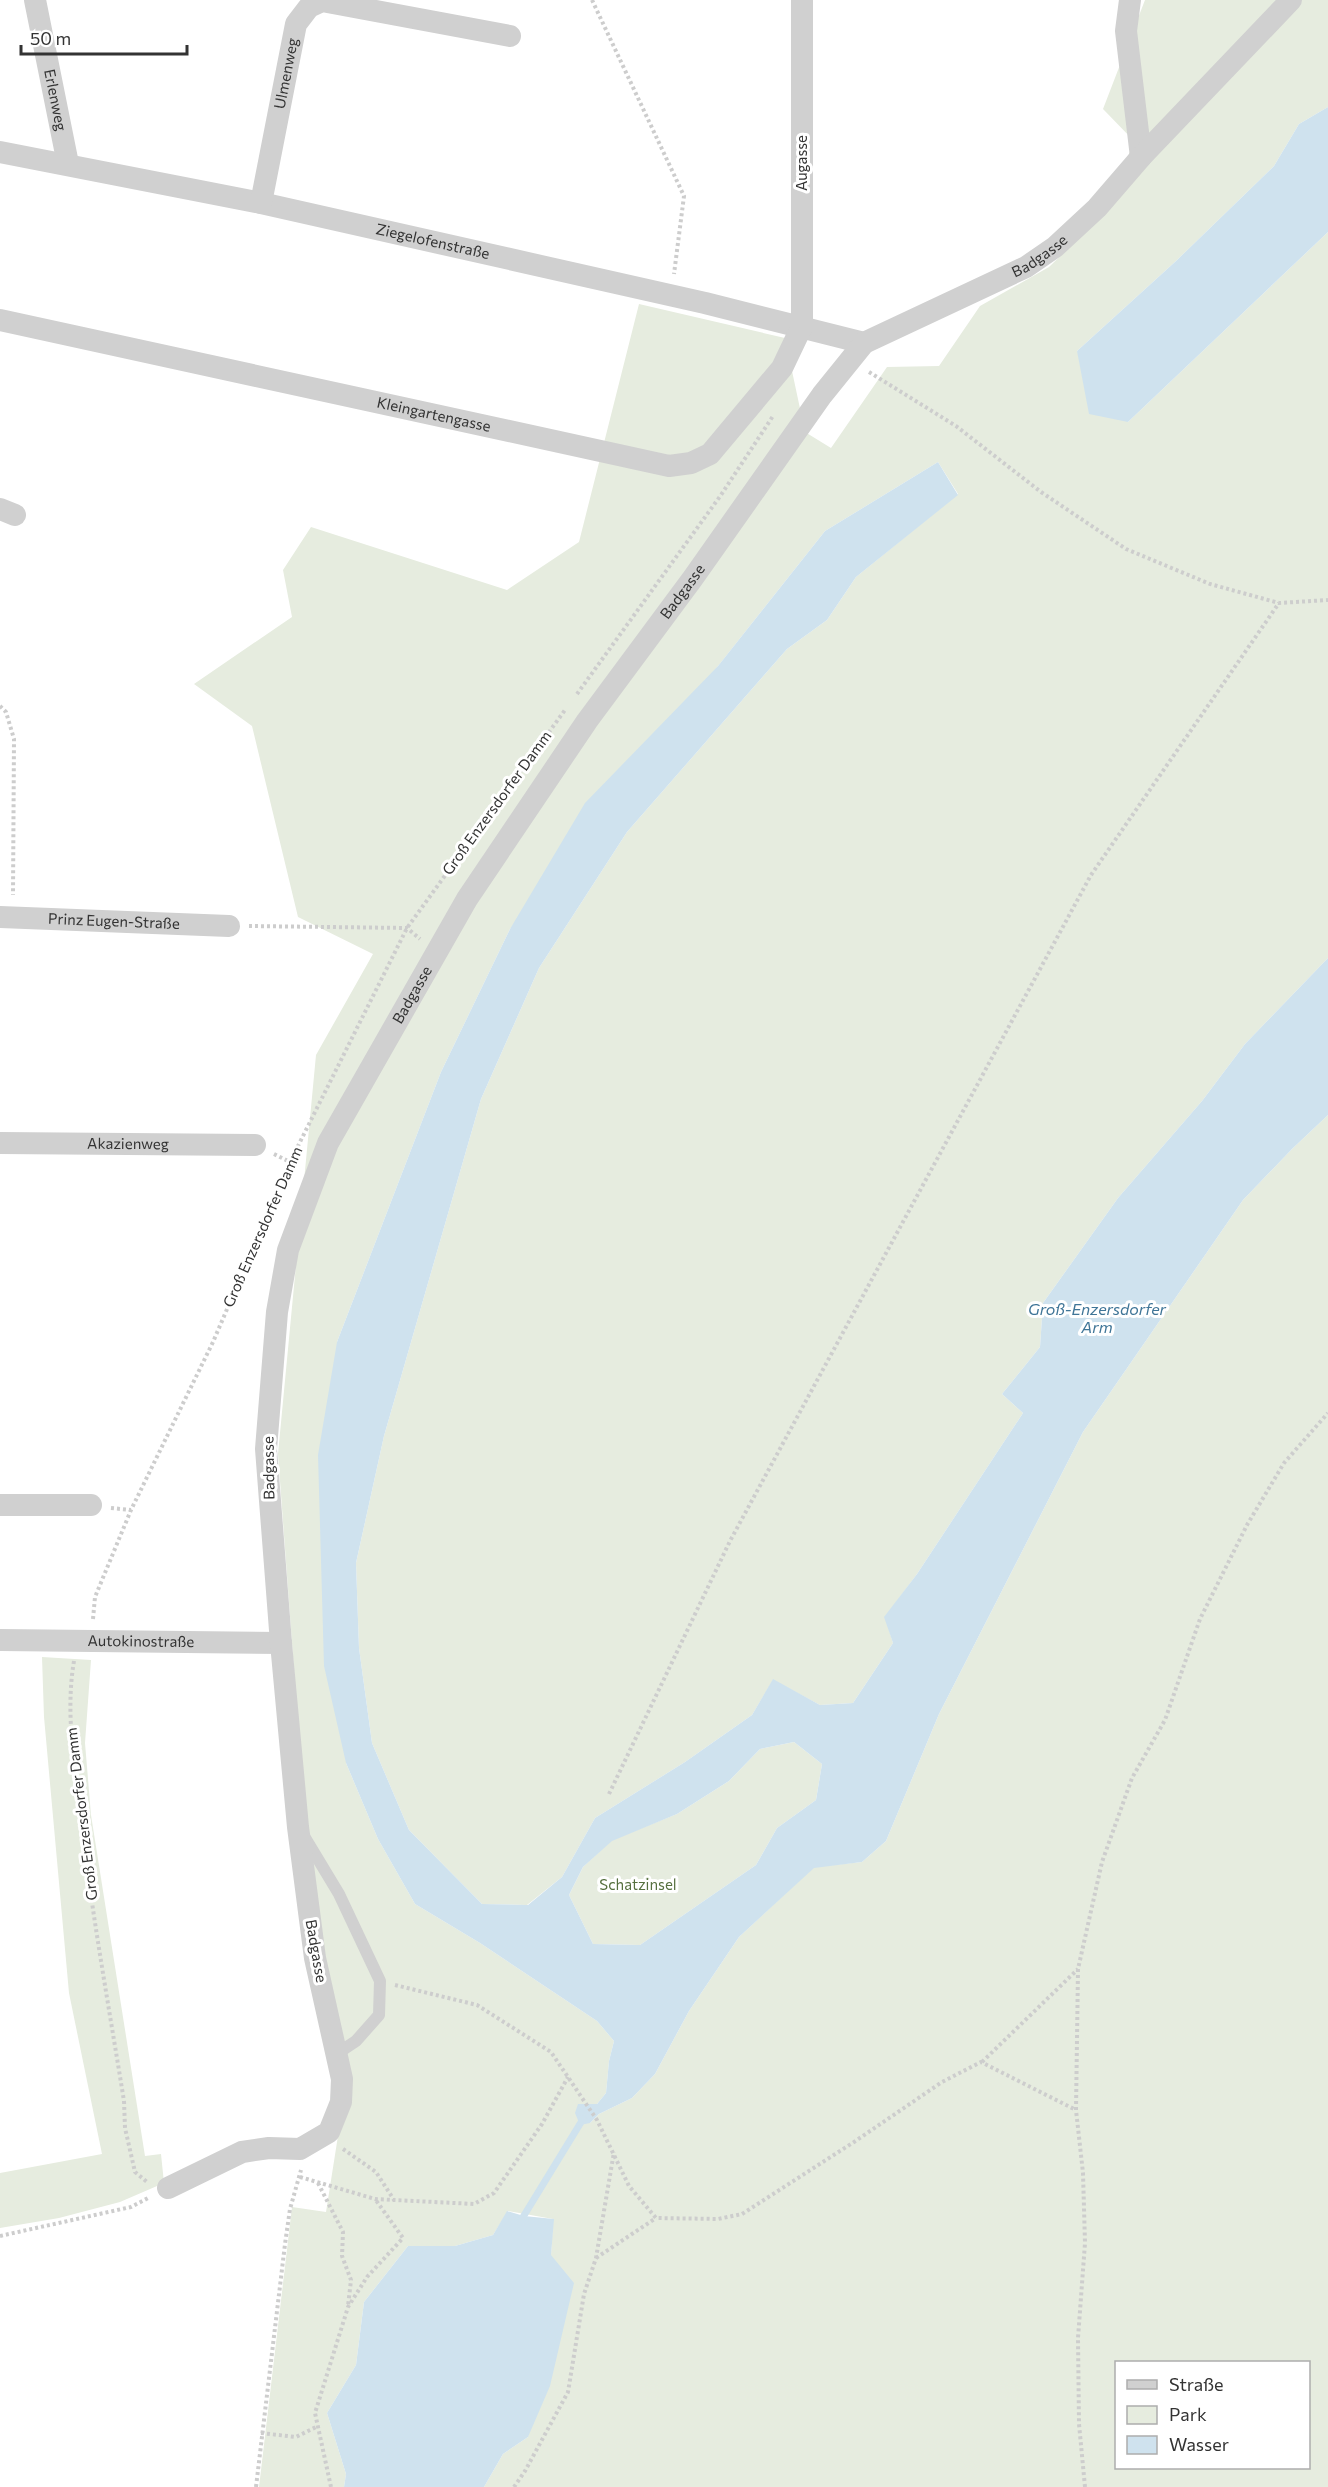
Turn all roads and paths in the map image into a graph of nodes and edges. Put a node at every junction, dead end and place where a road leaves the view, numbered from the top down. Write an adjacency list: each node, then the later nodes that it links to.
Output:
1 (35, 0): 9 (street, Erlenweg)
2 (592, 0): 11 (path)
3 (802, 0): 13 (street, Augasse)
4 (1130, 0): 8 (street)
5 (1291, 0): 8 (street, Badgasse)
6 (510, 36): 10 (street, Ulmenweg)
7 (0, 152): 9 (street, Ziegelofenstraße)
8 (1141, 158): 14 (street, Badgasse)
9 (68, 164): 10 (street, Ziegelofenstraße)
10 (261, 203): 11 (street, Ziegelofenstraße)
11 (671, 296): 13 (street, Ziegelofenstraße)
12 (0, 320): 13 (street, Kleingartengasse)
13 (802, 326): 14 (street, Ziegelofenstraße)
14 (864, 343): 15 (street, Badgasse)
15 (850, 361): 18 (path); 25 (street, Badgasse)
16 (780, 407): 19 (path)
17 (1328, 600): 18 (path)
18 (1279, 603): 36 (path)
19 (574, 697)
20 (0, 706): 22 (path)
21 (567, 706): 24 (path, Groß Enzersdorfer Damm)
22 (6, 917): 23 (street, Prinz Eugen-Straße)
23 (229, 926): 24 (path)
24 (407, 928): 25 (path); 28 (path, Groß Enzersdorfer Damm)
25 (436, 954): 29 (street, Badgasse)
26 (0, 1143): 27 (street, Akazienweg)
27 (255, 1145): 28 (path)
28 (290, 1162): 29 (path); 34 (path, Groß Enzersdorfer Damm)
29 (307, 1193): 35 (street, Badgasse)
30 (1328, 1413): 38 (path)
31 (0, 1505): 32 (street)
32 (91, 1505)
33 (0, 1640): 34 (street, Autokinostraße)
34 (84, 1640): 35 (street, Autokinostraße); 49 (path, Groß Enzersdorfer Damm)
35 (280, 1643): 37 (street, Badgasse)
36 (609, 1794)
37 (298, 1827): 39 (lane); 40 (street, Badgasse)
38 (1078, 1969): 41 (path); 43 (path)
39 (380, 1981): 40 (lane); 42 (path)
40 (338, 2053): 44 (street, Badgasse)
41 (981, 2062): 43 (path); 52 (path)
42 (568, 2077): 46 (path); 51 (path)
43 (1076, 2110): 61 (path)
44 (328, 2132): 45 (street); 51 (path)
45 (300, 2149): 47 (path); 49 (street)
46 (614, 2151): 52 (path); 54 (path)
47 (300, 2177): 48 (path); 57 (path)
48 (318, 2183): 50 (path); 55 (path)
49 (168, 2188): 53 (path)
50 (375, 2199): 51 (path); 55 (path)
51 (394, 2200)
52 (656, 2218): 54 (path)
53 (0, 2236)
54 (596, 2258): 60 (path)
55 (348, 2307): 56 (path)
56 (318, 2426): 57 (path); 59 (path)
57 (261, 2433): 58 (path)
58 (256, 2487)
59 (331, 2487)
60 (514, 2487)
61 (1085, 2487)

